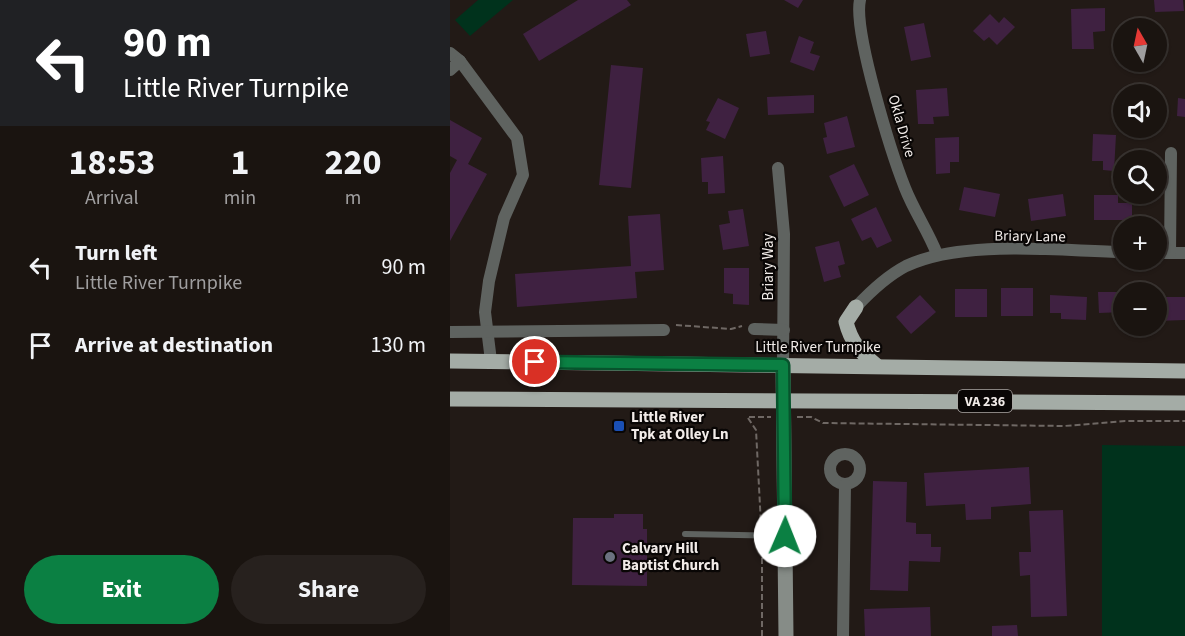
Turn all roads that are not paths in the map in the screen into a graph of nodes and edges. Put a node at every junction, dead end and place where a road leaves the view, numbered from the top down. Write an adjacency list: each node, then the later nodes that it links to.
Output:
1 (860, 0): 10 (street, Okla Drive)
2 (450, 53): 3 (street)
3 (460, 62): 4 (street); 16 (street)
4 (450, 70)
5 (1171, 153): 8 (street)
6 (778, 168): 14 (street, Briary Way)
7 (1113, 252): 10 (street, Briary Lane)
8 (1170, 253): 9 (street)
9 (1185, 253)
10 (937, 254): 11 (street, Briary Lane)
11 (856, 307): 20 (main road)
12 (751, 326): 14 (street)
13 (664, 330): 16 (street)
14 (784, 330): 19 (street, Briary Way)
15 (450, 332): 16 (street)
16 (487, 332): 18 (street)
17 (450, 361): 18 (main road, Little River Turnpike / VA 236)
18 (491, 361): 19 (main road, Little River Turnpike / VA 236)
19 (783, 365): 20 (main road, Little River Turnpike / VA 236); 23 (main road)
20 (876, 365): 21 (main road, Little River Turnpike / VA 236)
21 (1185, 371)
22 (450, 399): 23 (main road, VA 236)
23 (785, 400): 24 (main road, VA 236); 27 (main road)
24 (1185, 403)
25 (845, 485): 29 (street)
26 (685, 534): 27 (lane)
27 (785, 536): 28 (main road)
28 (786, 636)
29 (843, 636)

